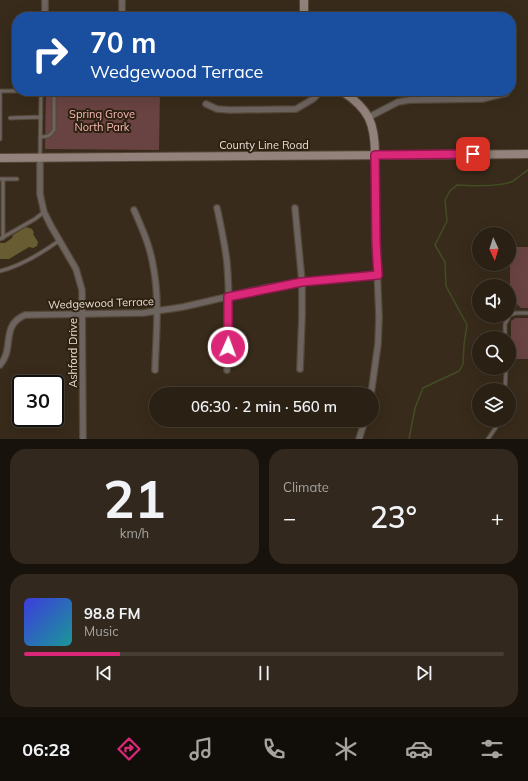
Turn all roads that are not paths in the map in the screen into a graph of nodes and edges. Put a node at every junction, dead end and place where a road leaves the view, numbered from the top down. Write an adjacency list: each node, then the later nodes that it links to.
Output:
1 (45, 0): 4 (street)
2 (122, 0): 5 (street)
3 (304, 0): 6 (main road)
4 (45, 12)
5 (122, 12)
6 (304, 12)
7 (12, 91): 8 (lane)
8 (0, 92): 19 (lane)
9 (40, 96): 15 (lane)
10 (53, 96): 18 (lane)
11 (316, 96): 14 (street)
12 (349, 96): 16 (main road)
13 (496, 96): 16 (street)
14 (206, 104)
15 (41, 117): 17 (lane); 18 (lane)
16 (369, 117): 21 (main road)
17 (10, 118)
18 (40, 137): 22 (lane)
19 (0, 139)
20 (528, 154): 21 (main road, County Line Road)
21 (375, 155): 22 (main road, County Line Road); 33 (street)
22 (40, 157): 23 (main road, County Line Road); 29 (street, Ashford Drive)
23 (0, 158)
24 (1, 179): 25 (lane); 30 (lane)
25 (17, 179)
26 (217, 208): 35 (street)
27 (295, 208): 34 (street)
28 (134, 210): 36 (street)
29 (44, 212): 30 (lane); 31 (street, Ashford Drive)
30 (1, 239)
31 (60, 240): 32 (lane); 38 (street, Ashford Drive)
32 (0, 270)
33 (378, 275): 34 (street, Wedgewood Terrace); 44 (street)
34 (302, 282): 35 (street, Wedgewood Terrace); 41 (street)
35 (228, 297): 36 (street, Wedgewood Terrace); 43 (street)
36 (157, 311): 38 (street, Wedgewood Terrace); 42 (street)
37 (528, 313): 39 (lane)
38 (83, 314): 40 (street, Wedgewood Terrace); 47 (street, Ashford Drive)
39 (505, 331)
40 (0, 365)
41 (300, 369)
42 (155, 370)
43 (227, 370)
44 (372, 387)
45 (363, 427): 48 (street)
46 (496, 427): 49 (lane)
47 (83, 439)
48 (359, 439)
49 (488, 439)

